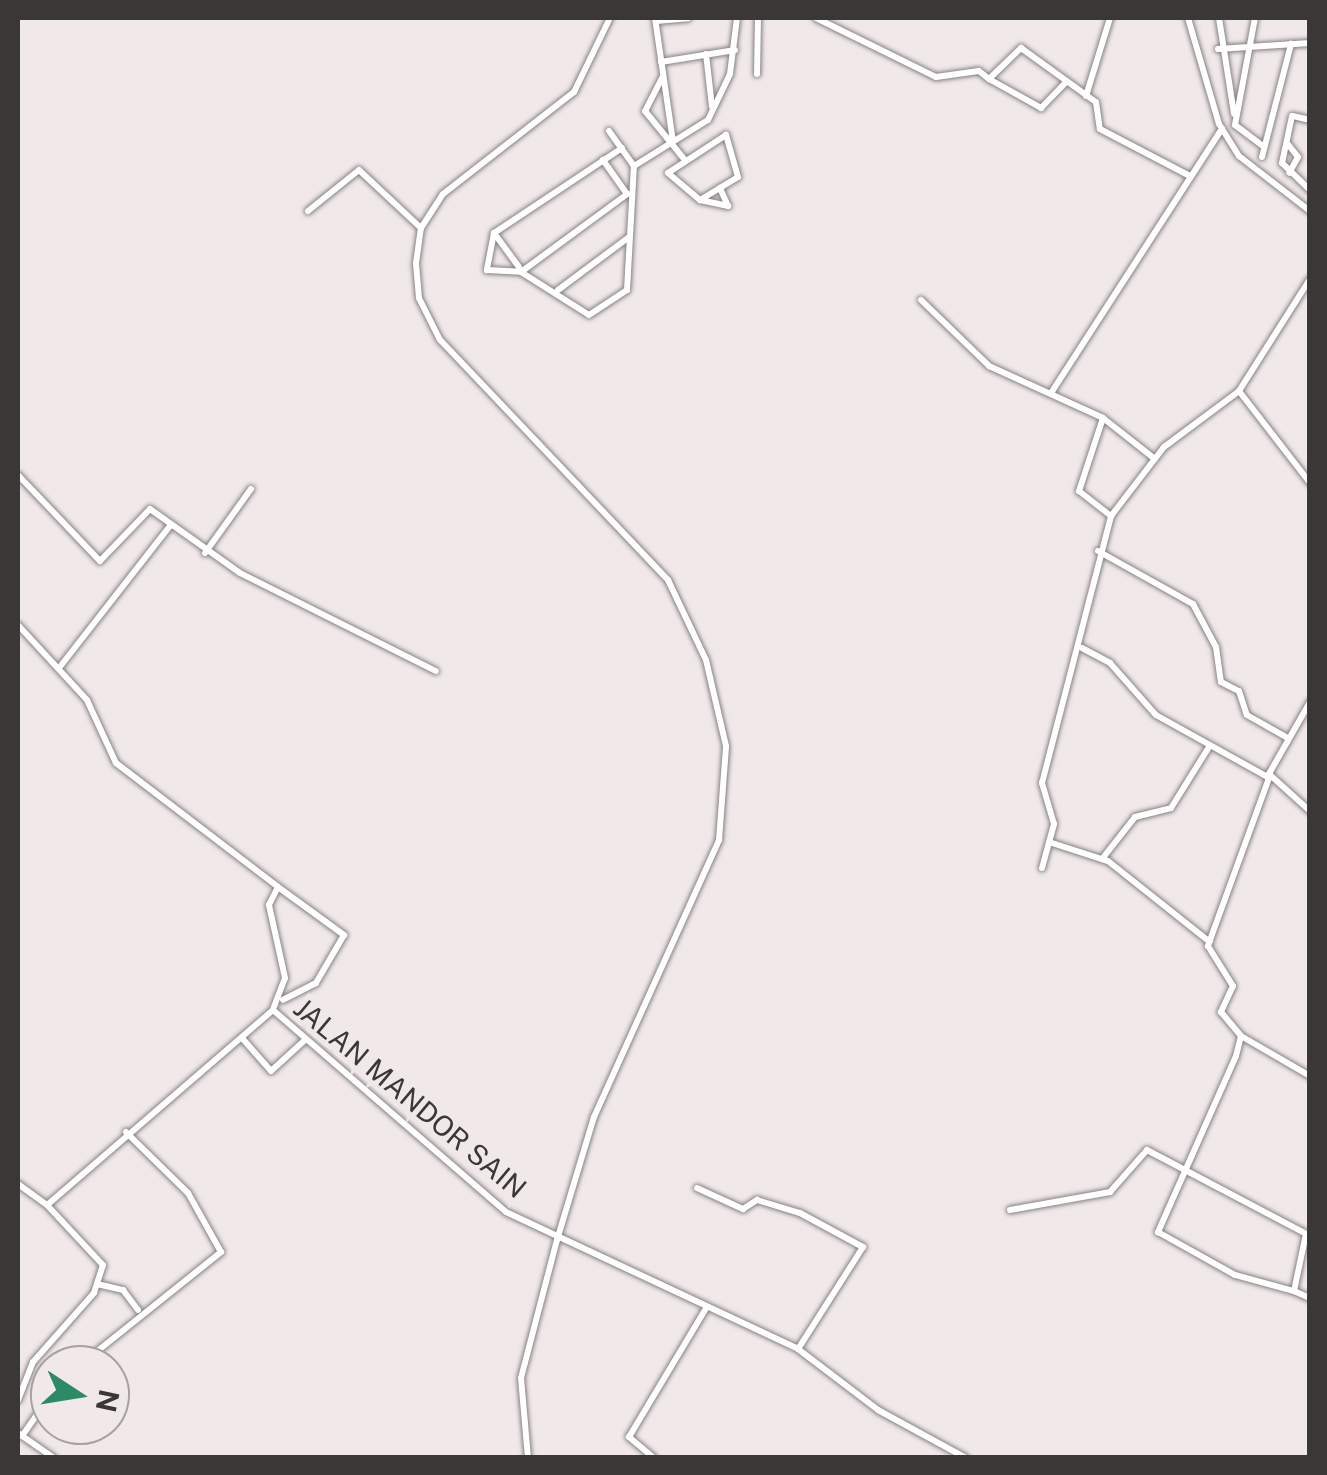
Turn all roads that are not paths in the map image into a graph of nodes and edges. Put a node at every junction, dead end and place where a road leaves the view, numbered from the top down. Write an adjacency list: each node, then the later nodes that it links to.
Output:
1 (610, 18): 43 (street)
2 (688, 18): 10 (street)
3 (736, 18): 15 (street)
4 (758, 18): 18 (street)
5 (816, 18): 20 (street)
6 (1110, 18): 22 (street)
7 (1188, 18): 26 (street)
8 (1220, 18): 14 (street)
9 (1255, 18): 13 (street)
10 (656, 19): 17 (street)
11 (1310, 43): 12 (street)
12 (1291, 44): 13 (street); 30 (street)
13 (1252, 47): 14 (street); 24 (street)
14 (1218, 49): 24 (street)
15 (735, 50): 16 (street); 23 (street)
16 (706, 54): 17 (street); 23 (street)
17 (661, 62): 19 (street)
18 (757, 74)
19 (662, 78): 31 (street); 31 (street)
20 (989, 80): 21 (street); 21 (street)
21 (1067, 82): 22 (street)
22 (1086, 96): 36 (street)
23 (713, 111): 31 (street)
24 (1235, 116): 30 (street)
25 (1310, 120): 28 (street)
26 (1222, 129): 36 (street); 42 (street)
27 (609, 131): 29 (street)
28 (1286, 142): 35 (street); 35 (street)
29 (622, 148): 33 (street); 34 (street)
30 (1264, 148): 32 (street)
31 (679, 151): 34 (street); 37 (street); 40 (street)
32 (1262, 157)
33 (603, 160): 39 (street); 44 (street)
34 (634, 166): 39 (street)
35 (1289, 173): 38 (street)
36 (1190, 176): 51 (street)
37 (720, 188): 40 (street); 40 (street)
38 (1310, 190)
39 (627, 194): 45 (street); 46 (street)
40 (700, 200)
41 (308, 211): 43 (street)
42 (1310, 211)
43 (421, 228): 87 (street)
44 (494, 233): 46 (street); 46 (street)
45 (629, 237): 48 (street); 48 (street)
46 (520, 269): 48 (street)
47 (1310, 279): 50 (street)
48 (558, 290)
49 (922, 300): 51 (street)
50 (1239, 391): 53 (street); 55 (street)
51 (1052, 394): 52 (street)
52 (1103, 418): 53 (street); 57 (street)
53 (1154, 460): 57 (street)
54 (18, 475): 58 (street)
55 (1310, 483)
56 (252, 489): 60 (street)
57 (1111, 516): 59 (street)
58 (170, 526): 60 (street); 63 (street)
59 (1098, 551): 62 (street); 66 (street)
60 (206, 553): 64 (street)
61 (18, 625): 63 (street)
62 (1082, 648): 67 (street); 70 (street)
63 (58, 668): 73 (street)
64 (436, 671)
65 (1310, 702): 66 (street)
66 (1286, 737): 68 (street)
67 (1210, 747): 68 (street); 71 (street)
68 (1269, 778): 69 (street); 74 (street)
69 (1310, 811)
70 (1049, 842): 71 (street); 72 (street)
71 (1101, 860): 74 (street)
72 (1042, 868)
73 (278, 887): 75 (street, JALAN MANDOR SAIN); 75 (street)
74 (1210, 942): 77 (street)
75 (283, 1000): 76 (street, JALAN MANDOR SAIN)
76 (272, 1010): 78 (street); 79 (street, JALAN MANDOR SAIN)
77 (1241, 1036): 80 (street); 82 (street)
78 (242, 1038): 79 (street); 81 (street)
79 (305, 1040): 87 (street, JALAN MANDOR SAIN)
80 (1310, 1076)
81 (126, 1132): 85 (street); 91 (street)
82 (1187, 1169): 86 (street); 89 (street); 89 (street)
83 (18, 1184): 85 (street)
84 (697, 1188): 94 (street)
85 (46, 1204): 88 (street)
86 (1010, 1210)
87 (556, 1240): 92 (street, JALAN MANDOR SAIN); 98 (street)
88 (98, 1284): 91 (street); 95 (street)
89 (1294, 1291): 90 (street)
90 (1310, 1298)
91 (138, 1310): 93 (street)
92 (704, 1310): 94 (street, JALAN MANDOR SAIN); 99 (street)
93 (101, 1345)
94 (798, 1349): 100 (street, JALAN MANDOR SAIN)
95 (18, 1400)
96 (20, 1435): 97 (street)
97 (54, 1458)
98 (528, 1458)
99 (654, 1458)
100 (966, 1458)

